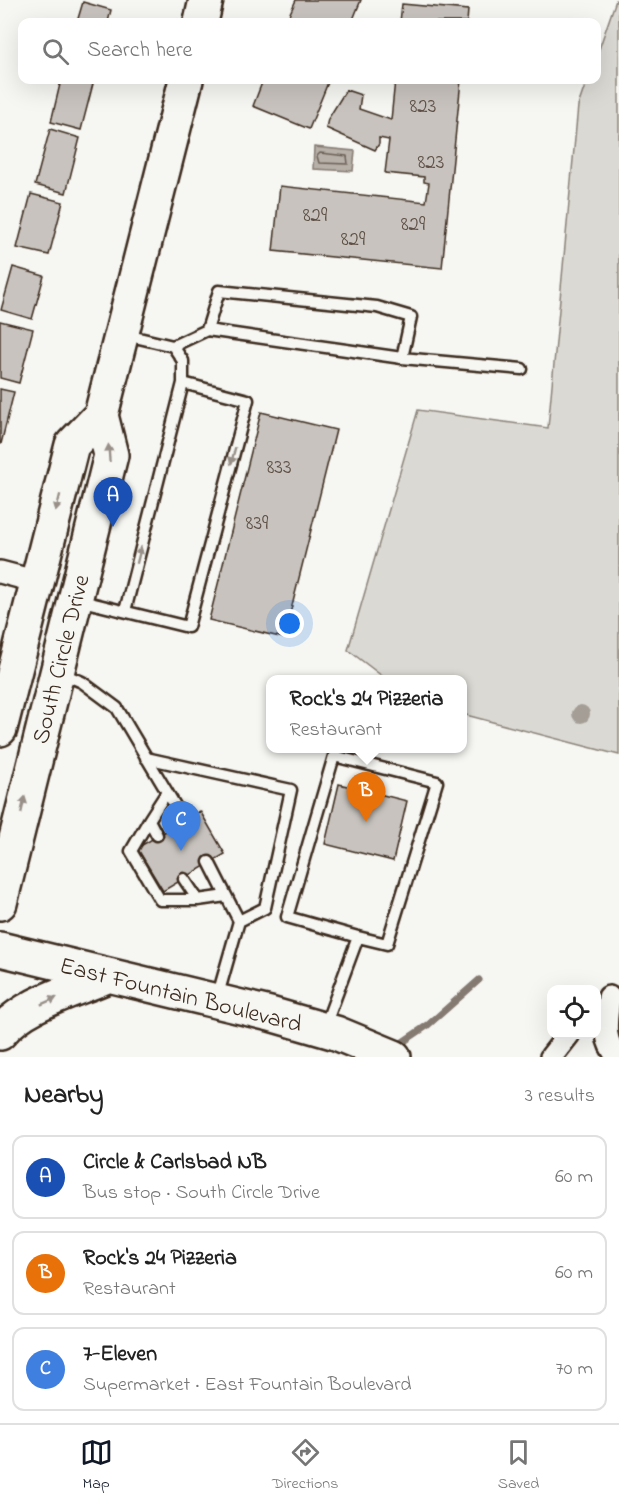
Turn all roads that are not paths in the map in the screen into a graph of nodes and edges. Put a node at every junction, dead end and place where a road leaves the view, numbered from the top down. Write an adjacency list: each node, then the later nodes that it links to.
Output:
1 (206, 0): 2 (main road)
2 (202, 18)
3 (185, 84): 5 (main road, South Circle Drive)
4 (207, 330): 6 (lane); 7 (lane); 7 (lane)
5 (120, 334): 6 (lane); 10 (main road, South Circle Drive)
6 (173, 345): 9 (lane)
7 (402, 358): 8 (lane)
8 (522, 369)
9 (183, 383): 14 (lane, one-way to 9); 14 (lane, one-way to 14)
10 (100, 415): 12 (main road, South Circle Drive, one-way to 12); 13 (main road, South Circle Drive, one-way to 10)
11 (0, 572): 12 (street)
12 (38, 582): 16 (main road, South Circle Drive)
13 (75, 599): 14 (lane); 15 (main road, South Circle Drive)
14 (124, 611)
15 (56, 671): 17 (lane); 26 (main road, South Circle Drive, one-way to 15)
16 (0, 729)
17 (146, 758): 18 (lane); 27 (lane)
18 (167, 792): 19 (lane); 20 (lane)
19 (183, 819)
20 (149, 820): 21 (lane); 25 (lane)
21 (158, 835)
22 (210, 862): 24 (lane)
23 (184, 879): 25 (lane)
24 (226, 896): 25 (lane); 27 (lane)
25 (198, 900)
26 (0, 903)
27 (239, 921): 32 (lane)
28 (358, 937): 28 (lane); 33 (lane)
29 (0, 949): 30 (main road, East Fountain Boulevard)
30 (107, 976): 32 (main road, East Fountain Boulevard); 34 (main road, one-way to 30)
31 (608, 998): 38 (street)
32 (216, 1001): 33 (main road, East Fountain Boulevard)
33 (330, 1031): 36 (main road, East Fountain Boulevard)
34 (0, 1033)
35 (566, 1039): 37 (street)
36 (394, 1057)
37 (551, 1057)
38 (618, 1057)

